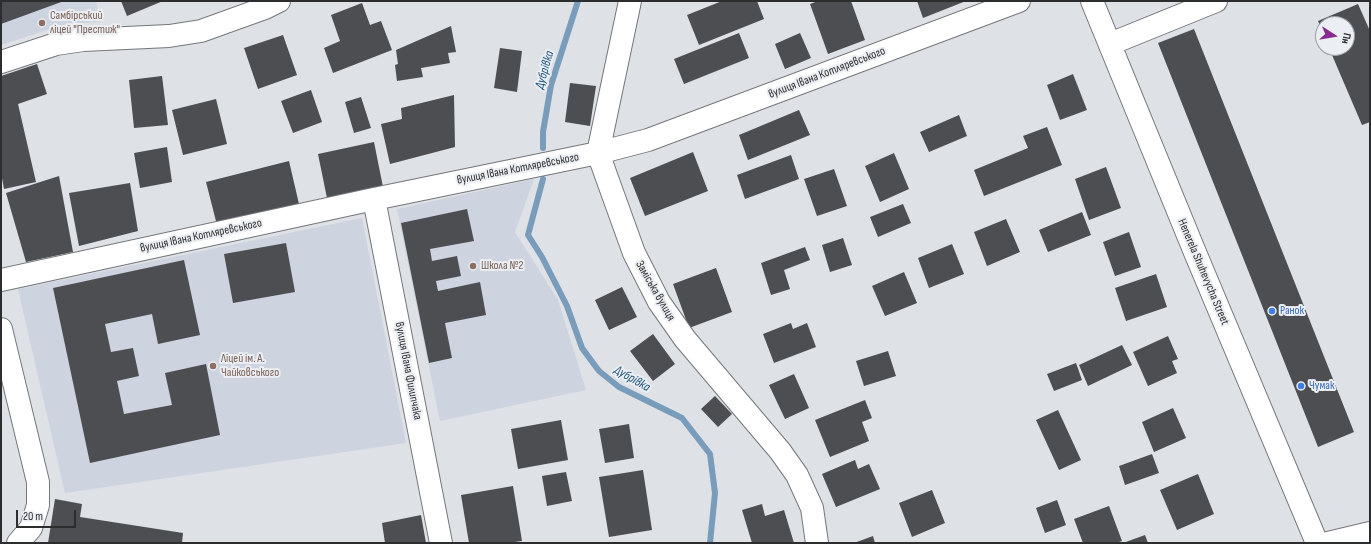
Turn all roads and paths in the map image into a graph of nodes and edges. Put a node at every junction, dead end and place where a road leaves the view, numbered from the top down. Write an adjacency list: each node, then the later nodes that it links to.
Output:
1 (279, 1): 7 (street)
2 (630, 1): 8 (street)
3 (1019, 1): 8 (street, вулиця Івана Котляревського)
4 (1092, 1): 6 (street, Henerela Shuhevycha Street)
5 (1216, 1): 6 (street)
6 (1110, 44): 16 (street, Henerela Shuhevycha Street)
7 (1, 62)
8 (598, 153): 9 (street, вулиця Івана Котляревського); 15 (street, Заміська вулиця)
9 (374, 198): 10 (street, вулиця Івана Котляревського); 14 (street, вулиця Івана Филипчака)
10 (1, 280)
11 (1, 329): 13 (street)
12 (1370, 533): 17 (street)
13 (18, 543)
14 (441, 543)
15 (817, 543)
16 (1317, 543)
17 (1328, 543)

